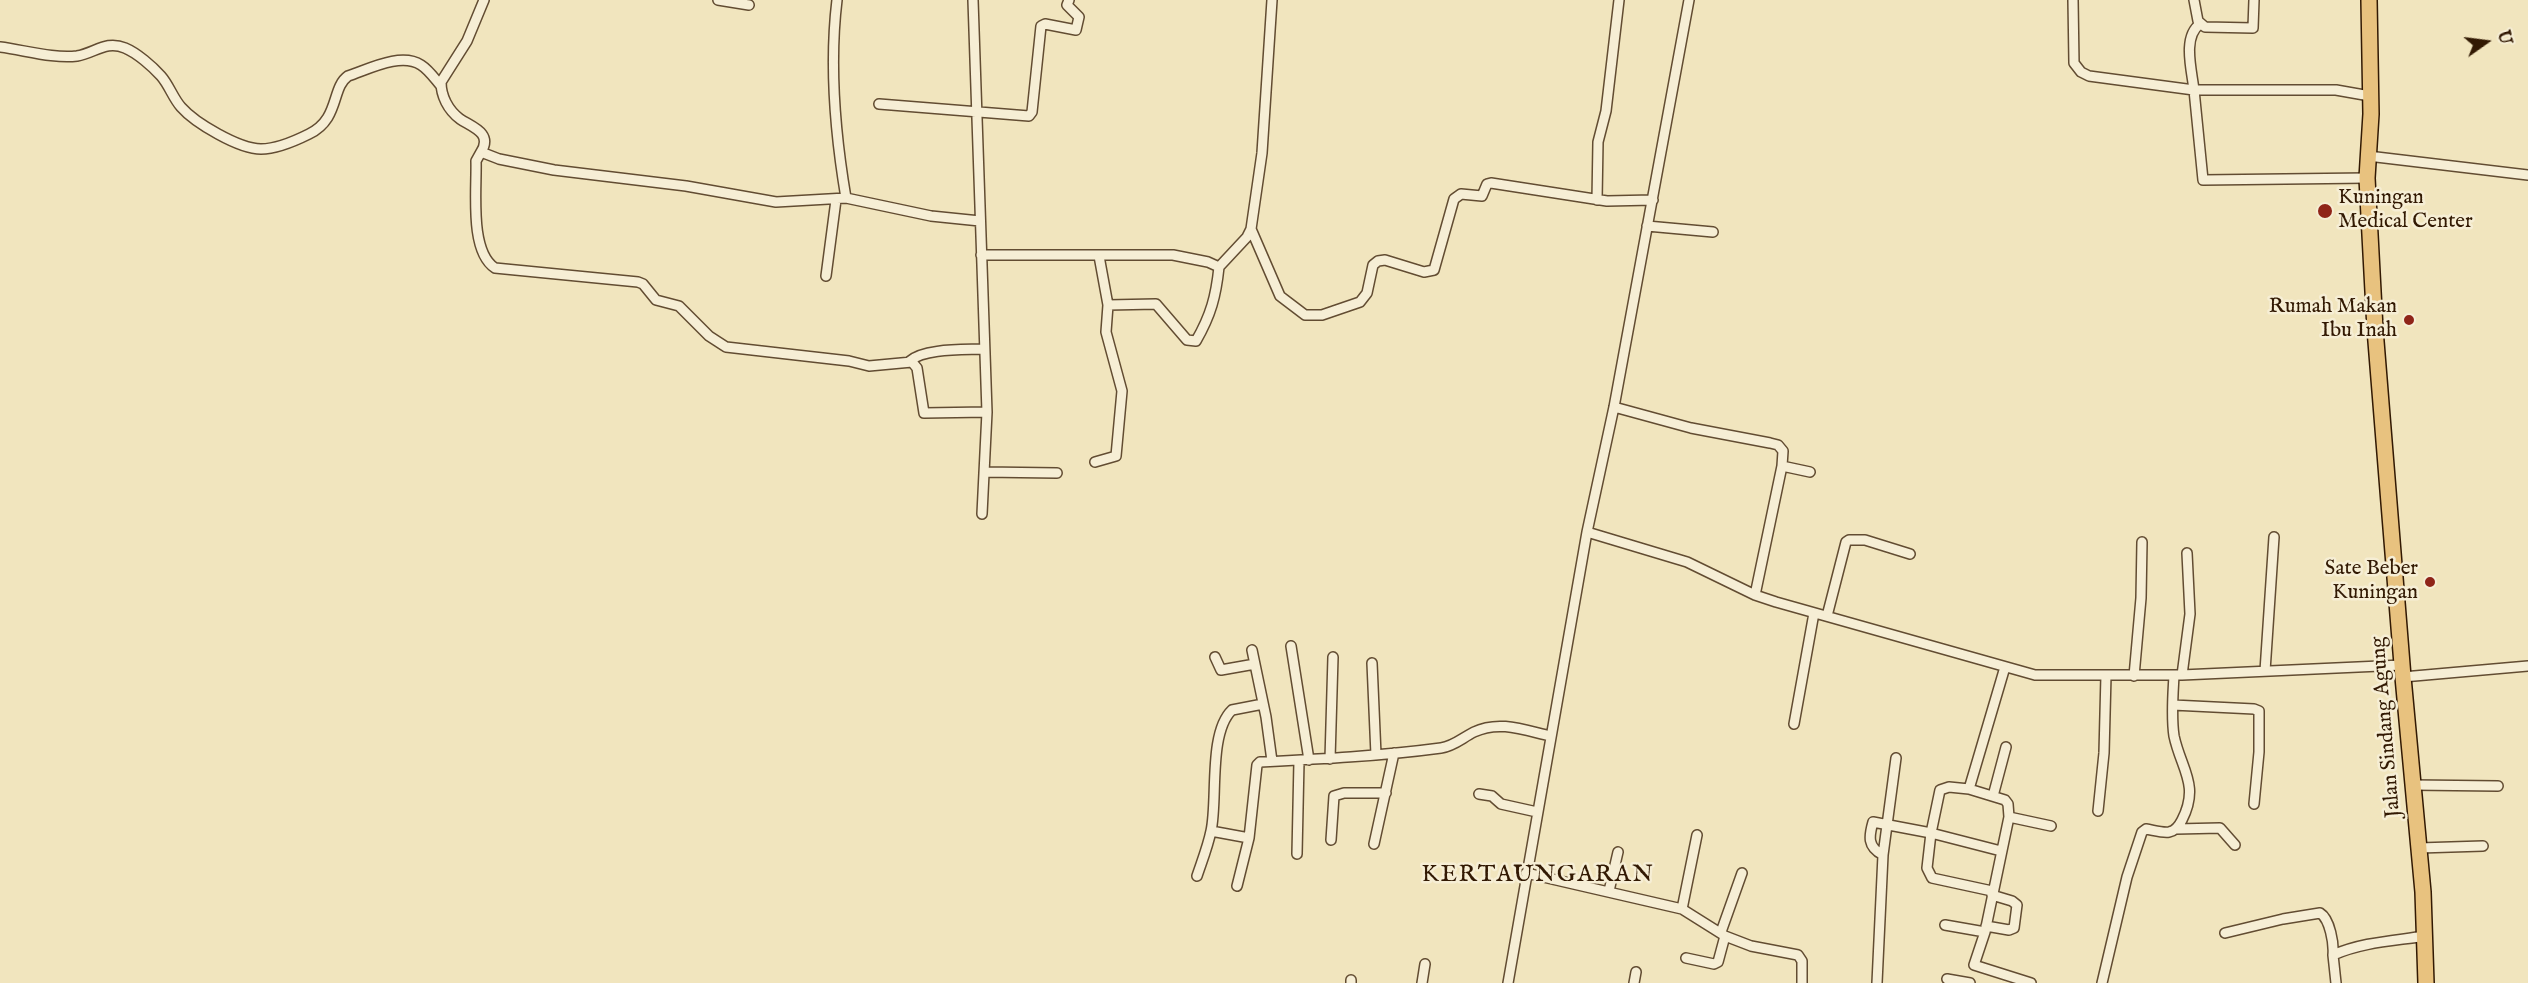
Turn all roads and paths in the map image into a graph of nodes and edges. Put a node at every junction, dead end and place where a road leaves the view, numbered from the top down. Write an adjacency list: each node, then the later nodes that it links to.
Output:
1 (484, 0): 16 (street)
2 (718, 0): 13 (street)
3 (837, 0): 25 (street)
4 (973, 0): 20 (street)
5 (1069, 0): 20 (street)
6 (1272, 0): 30 (street)
7 (1619, 0): 26 (street)
8 (1689, 0): 27 (street)
9 (2073, 0): 17 (street)
10 (2194, 0): 14 (street)
11 (2254, 0): 14 (street)
12 (2368, 0): 18 (main road, Jalan Sindang Agung)
13 (749, 5)
14 (2200, 24): 17 (street)
15 (0, 47): 16 (street)
16 (441, 86): 21 (street)
17 (2194, 90): 18 (street); 24 (street)
18 (2370, 96): 22 (main road, Jalan Sindang Agung)
19 (879, 105): 20 (street)
20 (978, 112): 28 (street)
21 (481, 152): 25 (street); 38 (street)
22 (2368, 156): 23 (street); 24 (main road, Jalan Sindang Agung)
23 (2528, 175)
24 (2367, 178): 64 (main road, Jalan Sindang Agung)
25 (841, 199): 28 (street); 35 (street)
26 (1597, 200): 27 (street); 30 (street)
27 (1653, 200): 29 (street)
28 (980, 221): 32 (street)
29 (1647, 226): 31 (street); 39 (street)
30 (1251, 229): 34 (street)
31 (1713, 232)
32 (981, 255): 33 (street); 37 (street)
33 (1099, 256): 34 (street); 36 (street)
34 (1220, 267): 36 (street)
35 (826, 276)
36 (1108, 305): 41 (street)
37 (984, 349): 38 (street); 40 (street)
38 (910, 361): 40 (street)
39 (1614, 407): 42 (street); 47 (street)
40 (987, 412): 44 (street)
41 (1095, 462)
42 (1782, 466): 43 (street); 52 (street)
43 (1810, 471)
44 (984, 472): 45 (street); 46 (street)
45 (1057, 473)
46 (982, 514)
47 (1587, 532): 52 (street); 71 (street)
48 (2274, 537): 63 (street)
49 (2142, 542): 67 (street)
50 (2187, 553): 66 (street)
51 (1910, 554): 54 (street)
52 (1755, 595): 53 (street)
53 (1814, 613): 54 (street); 70 (street)
54 (1827, 616): 62 (street)
55 (1291, 646): 77 (street)
56 (1252, 650): 60 (street)
57 (1215, 657): 60 (street)
58 (1333, 657): 76 (street)
59 (1372, 663): 74 (street)
60 (1255, 664): 68 (street)
61 (2528, 666): 64 (street)
62 (2005, 667): 65 (street); 81 (street)
63 (2265, 671): 64 (street); 66 (street)
64 (2402, 671): 79 (main road, Jalan Sindang Agung)
65 (2106, 675): 67 (street); 86 (street)
66 (2178, 675): 67 (street); 69 (street)
67 (2134, 676)
68 (1263, 704): 78 (street); 92 (street)
69 (2173, 705): 85 (street); 91 (street)
70 (1794, 724)
71 (1550, 736): 73 (street); 87 (street)
72 (2006, 747): 84 (street)
73 (1394, 753): 74 (street); 82 (street)
74 (1376, 755): 76 (street)
75 (1896, 758): 89 (street)
76 (1330, 759): 77 (street)
77 (1304, 760): 78 (street); 103 (street)
78 (1272, 761): 95 (street)
79 (2413, 785): 80 (street); 100 (main road, Jalan Sindang Agung)
80 (2498, 786)
81 (1969, 789): 84 (street); 93 (street)
82 (1386, 793): 96 (street); 97 (street)
83 (1479, 794): 87 (street)
84 (1993, 796): 88 (street)
85 (2254, 804)
86 (2098, 811)
87 (1537, 812): 105 (street)
88 (2009, 817): 90 (street); 101 (street)
89 (1886, 824): 93 (street); 104 (street); 104 (street)
90 (2051, 826)
91 (2176, 829): 98 (street); 131 (street)
92 (1211, 831): 95 (street); 107 (street)
93 (1931, 833): 101 (street); 110 (street)
94 (1697, 835): 111 (street)
95 (1249, 838): 108 (street)
96 (1331, 840)
97 (1374, 844)
98 (2235, 845)
99 (2483, 846): 100 (street)
100 (2419, 848): 116 (main road, Jalan Sindang Agung)
101 (2001, 851): 110 (street)
102 (1618, 852): 109 (street)
103 (1298, 854)
104 (1883, 855): 128 (street)
105 (1526, 873): 109 (street); 125 (street)
106 (1742, 873): 115 (street)
107 (1197, 876)
108 (1237, 886)
109 (1609, 891): 111 (street)
110 (1992, 893): 113 (street); 113 (street)
111 (1683, 909): 115 (street)
112 (1946, 925): 113 (street)
113 (1985, 929): 120 (street)
114 (2225, 933): 117 (street)
115 (1723, 934): 118 (street); 127 (street)
116 (2425, 936): 117 (street); 133 (main road, Jalan Sindang Agung)
117 (2333, 955): 132 (street)
118 (1686, 958)
119 (1425, 964): 124 (street)
120 (1974, 965): 122 (street); 129 (street)
121 (1636, 972): 126 (street)
122 (2000, 978): 130 (street)
123 (1947, 979): 129 (street)
124 (1422, 983)
125 (1508, 983)
126 (1634, 983)
127 (1802, 983)
128 (1877, 983)
129 (1969, 983)
130 (2031, 983)
131 (2102, 983)
132 (2336, 983)
133 (2426, 983)

